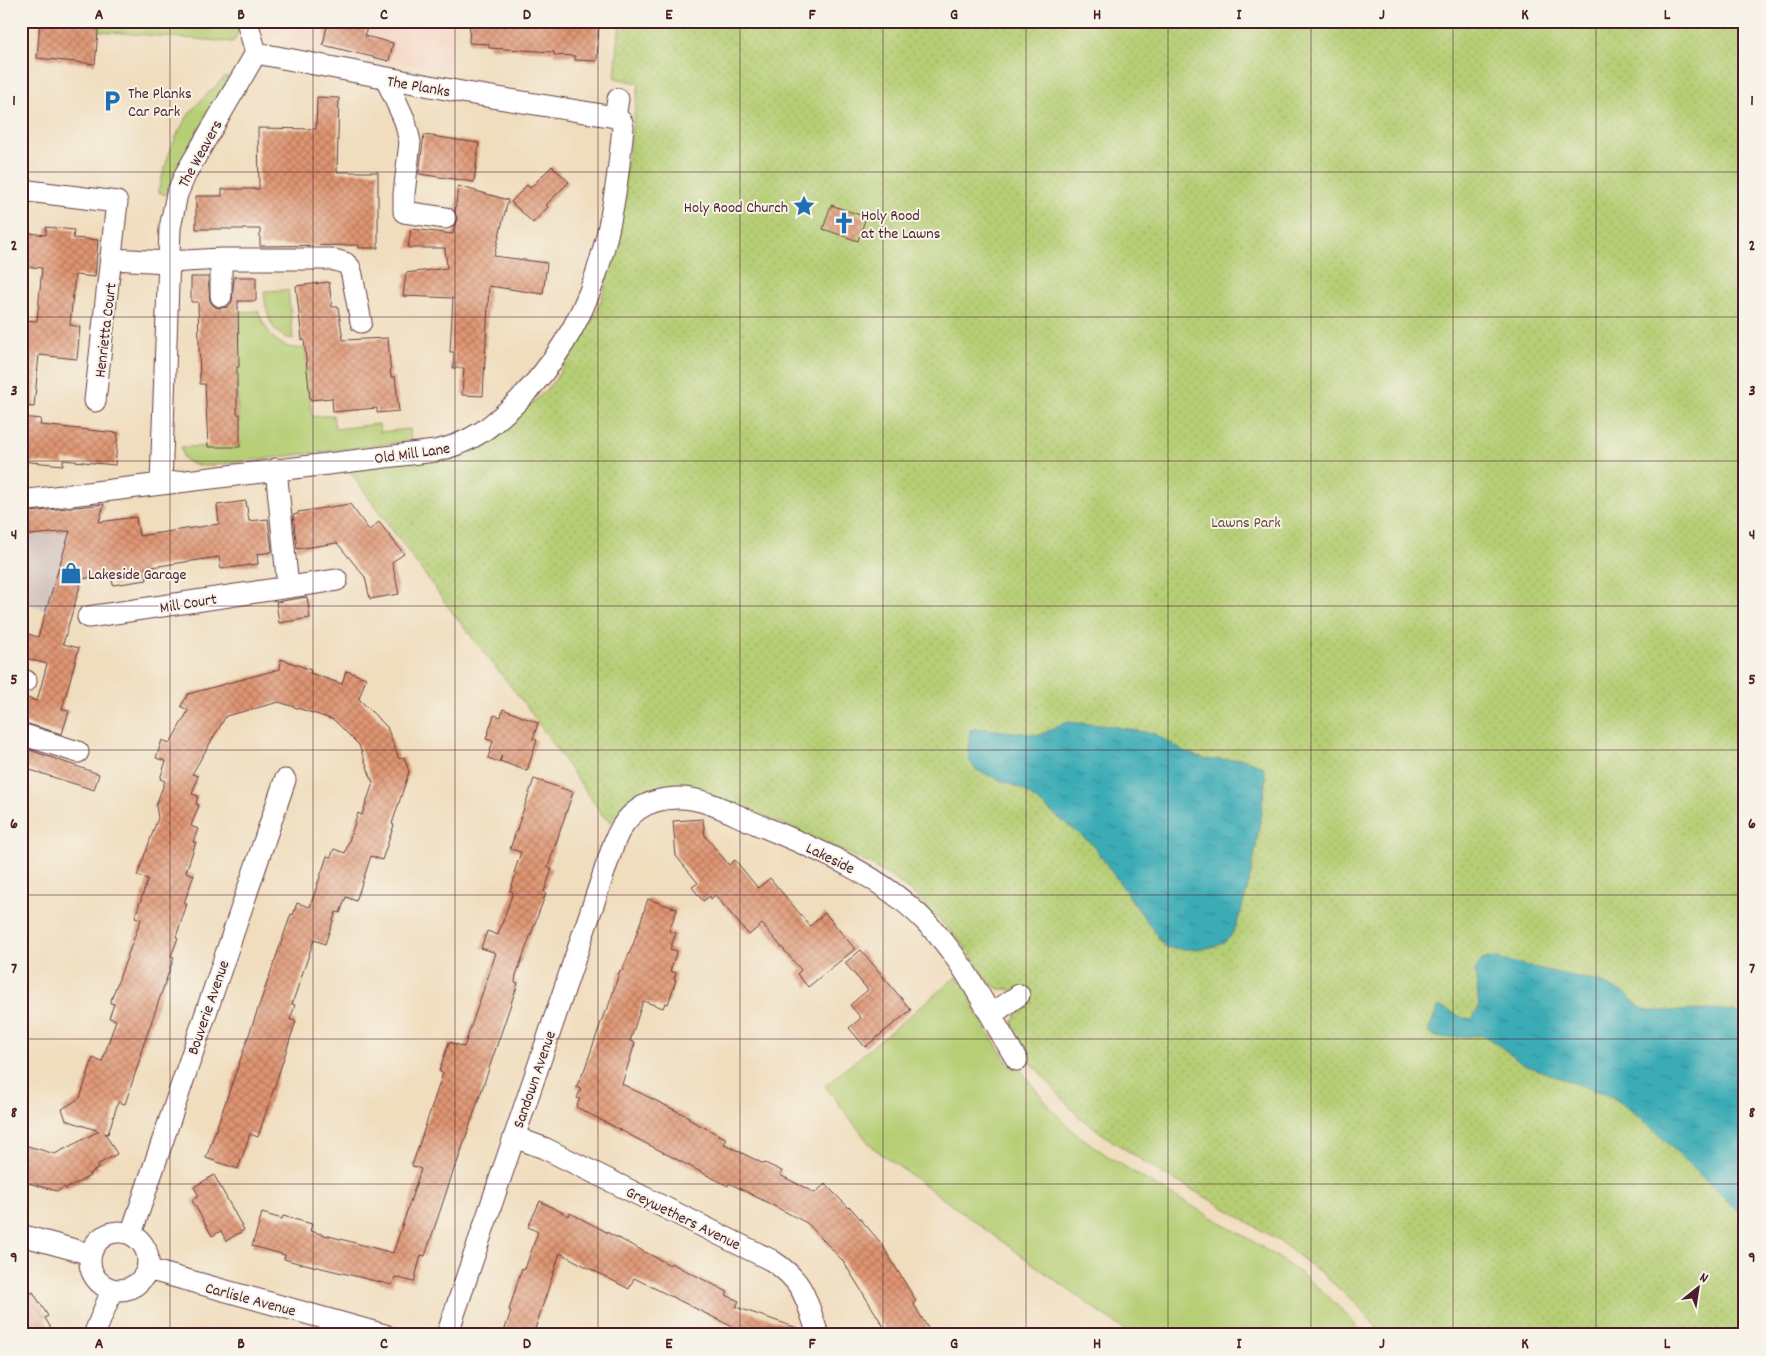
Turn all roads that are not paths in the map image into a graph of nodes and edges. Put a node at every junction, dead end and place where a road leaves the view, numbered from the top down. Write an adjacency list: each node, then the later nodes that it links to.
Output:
1 (248, 21): 2 (street)
2 (256, 53): 3 (street, The Planks); 9 (street, The Weavers)
3 (386, 78): 4 (street, The Planks); 6 (street)
4 (616, 108): 13 (street, Old Mill Lane)
5 (21, 190): 7 (street, Henrietta Court)
6 (445, 218)
7 (112, 259): 9 (street, Henrietta Court); 12 (street, Henrietta Court)
8 (221, 259): 9 (street); 10 (street); 11 (street)
9 (168, 262): 14 (street, The Weavers)
10 (221, 296)
11 (360, 322)
12 (95, 401)
13 (276, 469): 14 (street, Old Mill Lane); 17 (street)
14 (161, 484): 15 (street, Old Mill Lane)
15 (21, 501)
16 (337, 580): 17 (street, Mill Court)
17 (288, 587): 18 (street, Mill Court)
18 (88, 617)
19 (21, 734): 20 (street)
20 (78, 752)
21 (285, 780): 27 (street, Bouverie Avenue)
22 (622, 824): 24 (street, Lakeside); 26 (street, Sandown Avenue)
23 (1019, 995): 24 (street)
24 (991, 1014): 25 (street, Lakeside)
25 (1017, 1060)
26 (514, 1137): 34 (street, Sandown Avenue); 35 (street, Greywethers Avenue)
27 (131, 1234): 29 (street); 30 (street)
28 (21, 1235): 29 (street)
29 (90, 1254): 31 (street)
30 (147, 1269): 31 (street); 33 (street, Carlisle Avenue)
31 (112, 1290): 32 (street)
32 (94, 1335)
33 (385, 1335)
34 (447, 1335)
35 (818, 1335)

